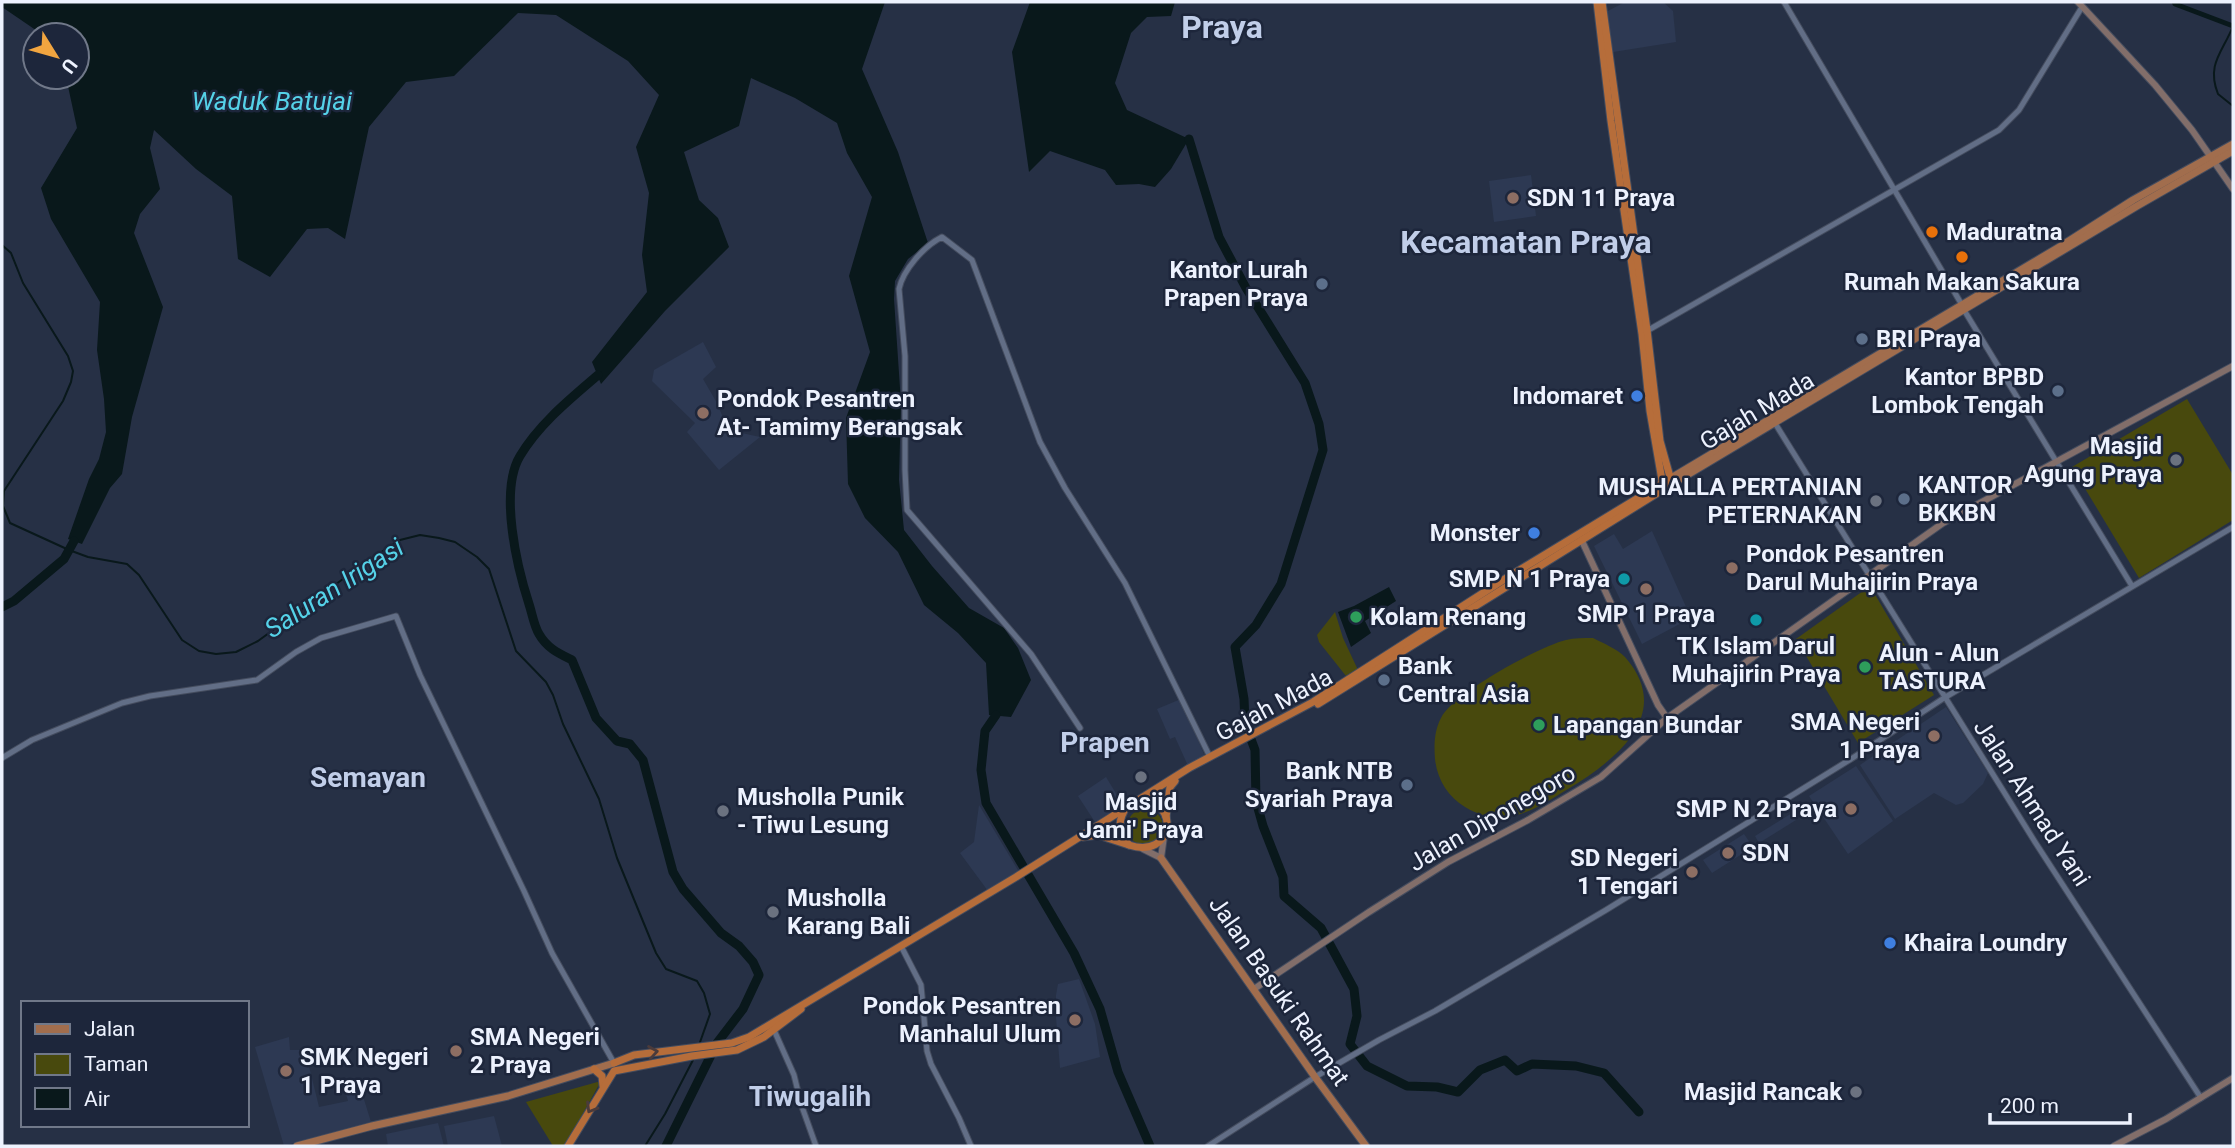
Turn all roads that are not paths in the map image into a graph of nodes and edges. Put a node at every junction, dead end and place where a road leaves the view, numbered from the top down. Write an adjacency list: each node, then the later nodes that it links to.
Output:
1 (1597, 2): 10 (highway)
2 (1602, 2): 10 (highway)
3 (1784, 2): 8 (street)
4 (2080, 4): 6 (main road); 8 (street)
5 (2231, 148): 6 (main road, Gajah Mada)
6 (2212, 160): 7 (main road); 9 (main road, Gajah Mada)
7 (2233, 189)
8 (1894, 190): 9 (street); 10 (street)
9 (1963, 308): 12 (main road, Gajah Mada); 13 (street)
10 (1645, 332): 14 (highway); 15 (highway)
11 (2233, 366): 13 (main road, Jalan Diponegoro)
12 (1773, 420): 14 (main road, Gajah Mada); 18 (street, Jalan Ahmad Yani)
13 (2056, 463): 18 (main road, Jalan Diponegoro); 19 (street)
14 (1672, 481): 15 (highway, Gajah Mada)
15 (1663, 486): 17 (highway, Gajah Mada); 23 (highway, Gajah Mada)
16 (2233, 527): 19 (street)
17 (1582, 541): 21 (main road); 23 (highway, Gajah Mada)
18 (1868, 574): 20 (street, Jalan Ahmad Yani); 21 (main road, Jalan Diponegoro)
19 (2132, 586): 20 (street)
20 (1944, 698): 41 (street); 44 (street, Jalan Ahmad Yani)
21 (1667, 718): 36 (main road, Jalan Diponegoro)
22 (1080, 728): 25 (street)
23 (1259, 734): 24 (highway)
24 (1246, 740): 25 (highway); 29 (highway, Gajah Mada)
25 (1210, 757): 27 (highway)
26 (2, 758): 39 (street)
27 (1136, 802): 28 (highway); 29 (highway)
28 (1126, 808): 31 (highway); 34 (highway)
29 (1166, 817): 30 (highway)
30 (1164, 836): 32 (highway); 33 (main road)
31 (1129, 845): 32 (highway); 34 (highway)
32 (1143, 849): 33 (main road)
33 (1161, 858): 36 (main road, Jalan Basuki Rahmat)
34 (1032, 868): 35 (highway)
35 (902, 947): 37 (highway); 38 (highway); 48 (street)
36 (1254, 989): 41 (main road, Jalan Basuki Rahmat)
37 (774, 1030): 38 (highway); 47 (street)
38 (732, 1047): 39 (highway, one-way to 38); 43 (highway)
39 (614, 1063): 40 (main road)
40 (594, 1069): 43 (highway); 45 (main road)
41 (1315, 1077): 49 (street); 50 (main road, Jalan Basuki Rahmat)
42 (2233, 1078): 44 (main road)
43 (603, 1087): 46 (highway, one-way to 46)
44 (2201, 1098): 51 (main road)
45 (298, 1146)
46 (568, 1146)
47 (816, 1146)
48 (971, 1146)
49 (1208, 1146)
50 (1366, 1146)
51 (2114, 1146)

